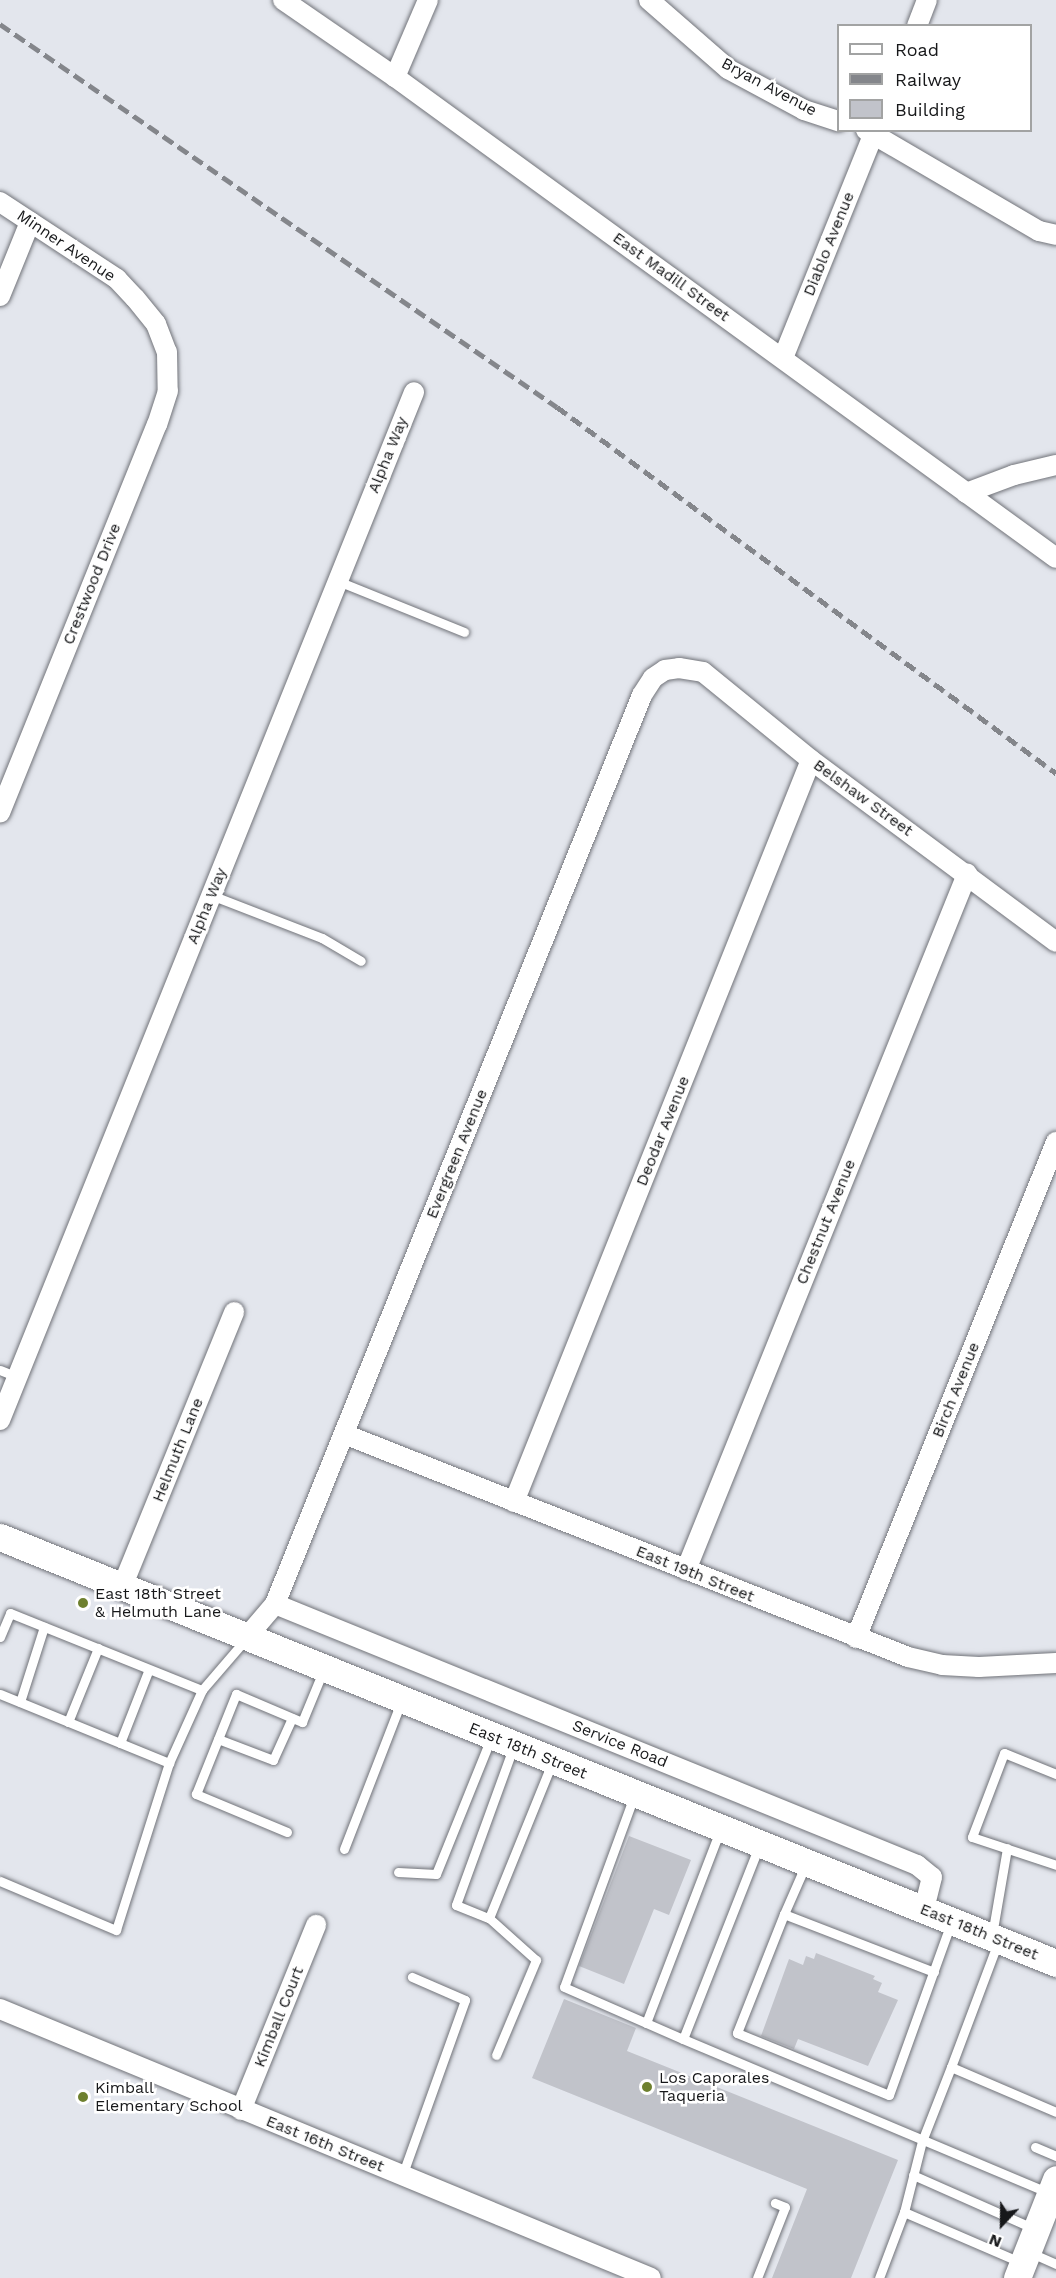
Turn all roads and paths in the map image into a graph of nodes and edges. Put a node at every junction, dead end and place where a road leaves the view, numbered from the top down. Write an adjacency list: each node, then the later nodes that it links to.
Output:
1 (283, 0): 6 (street, East Madill Street)
2 (428, 0): 6 (street)
3 (649, 0): 7 (street, Bryan Avenue)
4 (927, 0): 5 (street)
5 (918, 24)
6 (395, 77): 15 (street, East Madill Street)
7 (837, 121)
8 (872, 132): 15 (street, Diablo Avenue)
9 (874, 132): 12 (street)
10 (0, 202): 11 (street, Minner Avenue)
11 (30, 222): 13 (street); 14 (street, Minner Avenue)
12 (1056, 235)
13 (0, 296)
14 (167, 352): 24 (street, Crestwood Drive)
15 (783, 358): 18 (street, East Madill Street)
16 (414, 392): 20 (street, Alpha Way)
17 (1056, 465): 18 (street)
18 (966, 493): 19 (street, East Madill Street)
19 (1056, 558)
20 (338, 581): 21 (lane); 26 (street, Alpha Way)
21 (464, 632)
22 (665, 670): 23 (street, Belshaw Street); 33 (street, Evergreen Avenue)
23 (812, 760): 25 (street, Belshaw Street); 34 (street, Deodar Avenue)
24 (0, 812)
25 (967, 874): 27 (street, Belshaw Street); 36 (street, Chestnut Avenue)
26 (212, 895): 28 (lane); 31 (street, Alpha Way)
27 (1056, 942)
28 (361, 961)
29 (1056, 1142): 42 (street, Birch Avenue)
30 (234, 1312): 37 (street, Helmuth Lane)
31 (9, 1373): 32 (street, Alpha Way)
32 (0, 1420)
33 (344, 1434): 34 (street, East 19th Street); 38 (street, Evergreen Avenue)
34 (514, 1502): 36 (street, East 19th Street)
35 (0, 1537): 37 (main road, East 18th Street)
36 (686, 1570): 42 (street, East 19th Street)
37 (122, 1587): 41 (main road, East 18th Street)
38 (275, 1604): 41 (street, Evergreen Avenue); 69 (street, Service Road)
39 (44, 1627): 40 (lane); 43 (lane); 50 (lane)
40 (0, 1637)
41 (246, 1638): 46 (main road, East 18th Street); 47 (lane)
42 (856, 1638): 44 (street, East 19th Street)
43 (98, 1648): 45 (lane); 52 (lane)
44 (1056, 1664)
45 (150, 1669): 47 (lane); 55 (lane)
46 (324, 1669): 49 (main road, East 18th Street); 51 (lane)
47 (202, 1690): 57 (lane)
48 (0, 1694): 50 (lane)
49 (402, 1700): 54 (main road, East 18th Street); 64 (lane)
50 (20, 1702): 52 (lane)
51 (292, 1718): 53 (lane); 53 (lane)
52 (68, 1722): 55 (lane)
53 (218, 1739): 61 (lane)
54 (503, 1741): 56 (main road, East 18th Street); 67 (lane); 71 (lane)
55 (120, 1743): 57 (lane)
56 (553, 1761): 59 (main road, East 18th Street); 71 (lane)
57 (169, 1763): 68 (lane)
58 (1056, 1774): 63 (lane)
59 (635, 1794): 60 (main road, East 18th Street); 79 (lane)
60 (721, 1828): 62 (main road, East 18th Street); 79 (lane)
61 (287, 1832)
62 (760, 1844): 65 (main road, East 18th Street); 80 (lane)
63 (1006, 1848): 66 (lane); 74 (lane)
64 (344, 1849)
65 (807, 1862): 69 (main road, East 18th Street); 70 (lane)
66 (1056, 1865)
67 (398, 1872)
68 (0, 1881)
69 (924, 1909): 72 (main road, East 18th Street)
70 (784, 1914): 76 (lane); 76 (lane)
71 (489, 1918): 81 (lane)
72 (952, 1921): 74 (main road, East 18th Street); 76 (lane)
73 (316, 1925): 83 (street, Kimball Court)
74 (996, 1938): 75 (main road, East 18th Street); 82 (lane)
75 (1056, 1963)
76 (934, 1972)
77 (412, 1977): 89 (lane)
78 (0, 2009): 83 (street, East 16th Street)
79 (646, 2023): 80 (lane)
80 (683, 2038): 85 (lane)
81 (496, 2055)
82 (951, 2067): 84 (lane); 85 (lane)
83 (241, 2110): 89 (street, East 16th Street)
84 (1056, 2112)
85 (922, 2141): 88 (lane); 92 (lane)
86 (1035, 2147): 87 (lane)
87 (1056, 2156)
88 (914, 2175): 91 (lane); 92 (lane)
89 (402, 2176): 94 (street, East 16th Street)
90 (775, 2203): 95 (lane)
91 (904, 2212): 92 (lane); 96 (lane)
92 (1039, 2226): 93 (lane)
93 (1056, 2264)
94 (651, 2278)
95 (758, 2278)
96 (879, 2278)

